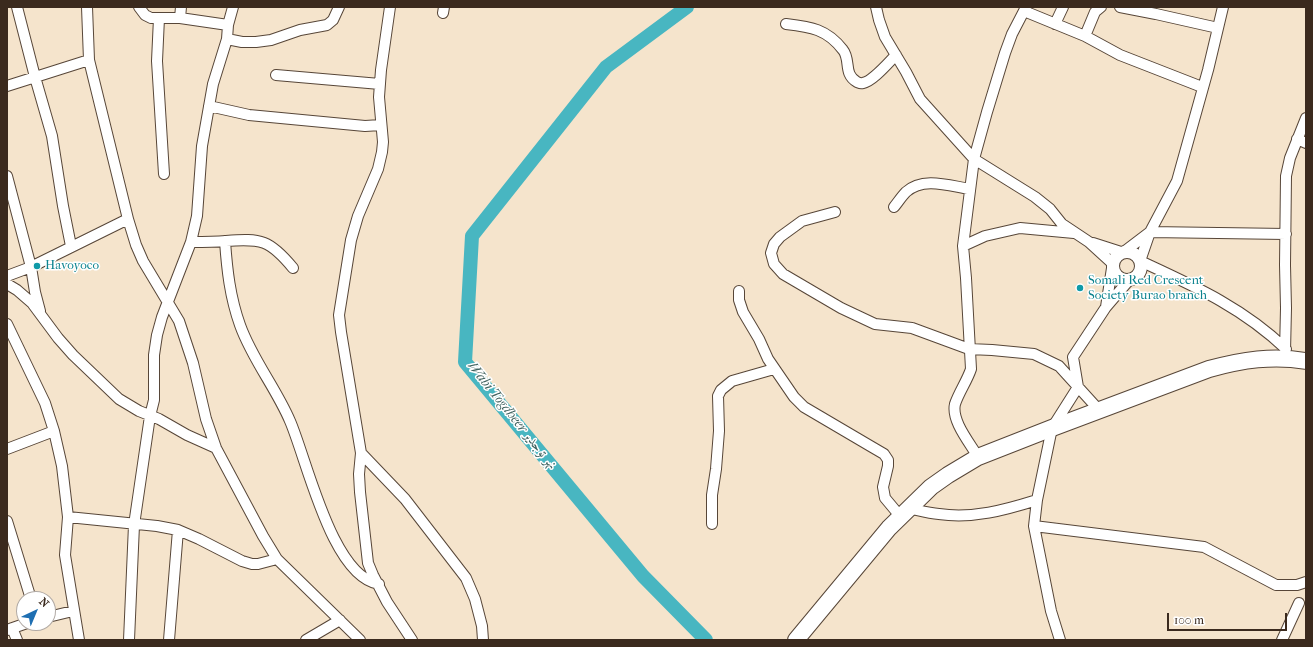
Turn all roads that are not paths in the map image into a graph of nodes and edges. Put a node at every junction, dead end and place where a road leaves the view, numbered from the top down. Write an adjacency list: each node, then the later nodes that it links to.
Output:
1 (17, 7): 25 (street)
2 (87, 7): 23 (street)
3 (139, 7): 14 (street)
4 (181, 7): 15 (street)
5 (234, 7): 16 (street)
6 (339, 7): 21 (street)
7 (390, 7): 26 (street)
8 (876, 7): 22 (street)
9 (1063, 7): 18 (street)
10 (1101, 7): 20 (street)
11 (1120, 7): 19 (street)
12 (1223, 7): 19 (street)
13 (1025, 9): 18 (street); 33 (street)
14 (159, 18): 15 (street); 34 (street)
15 (180, 18): 16 (street)
16 (228, 24): 21 (street)
17 (786, 24): 22 (street)
18 (1055, 24): 20 (street)
19 (1218, 28): 28 (street)
20 (1085, 36): 28 (street)
21 (226, 39): 29 (street)
22 (896, 56): 33 (street)
23 (89, 60): 25 (street); 39 (street)
24 (276, 76): 26 (street)
25 (35, 77): 27 (street); 46 (street)
26 (380, 84): 31 (street)
27 (7, 86)
28 (1202, 87): 40 (street)
29 (209, 106): 31 (street); 44 (street)
30 (1306, 118): 32 (street)
31 (381, 125): 72 (street)
32 (1301, 141): 42 (street)
33 (974, 159): 36 (street); 41 (street)
34 (164, 174)
35 (7, 176): 51 (street)
36 (970, 189): 37 (street); 47 (street)
37 (894, 207)
38 (835, 212): 61 (street)
39 (128, 219): 46 (street); 57 (street)
40 (1150, 232): 42 (street); 48 (street); 49 (street)
41 (1076, 234): 45 (street); 47 (street)
42 (1286, 234): 62 (street)
43 (224, 241): 44 (street); 52 (street); 84 (street)
44 (191, 242): 57 (street)
45 (1089, 242): 48 (street); 50 (street)
46 (71, 246): 51 (street)
47 (963, 246): 61 (street)
48 (1123, 252): 49 (street); 50 (street)
49 (1140, 261): 54 (street); 62 (street)
50 (1112, 266): 54 (street); 58 (street)
51 (32, 267): 53 (street); 59 (street)
52 (293, 268)
53 (7, 276)
54 (1130, 279): 58 (street)
55 (7, 284): 59 (street)
56 (739, 291): 64 (street)
57 (168, 302): 67 (street); 70 (street)
58 (1106, 307): 65 (street)
59 (42, 318): 67 (street)
60 (7, 324): 69 (street)
61 (969, 349): 65 (street); 73 (street)
62 (1285, 354): 63 (highway); 66 (highway)
63 (1306, 361)
64 (774, 369): 75 (street); 79 (street)
65 (1078, 387): 66 (street); 68 (street)
66 (1099, 410): 68 (highway)
67 (150, 416): 70 (street); 78 (street)
68 (1052, 428): 73 (highway); 74 (street)
69 (54, 431): 71 (street); 76 (street)
70 (216, 448): 82 (street)
71 (7, 449)
72 (361, 453): 84 (street); 98 (street)
73 (978, 457): 75 (highway)
74 (1037, 500): 75 (street); 80 (street)
75 (904, 512): 99 (highway)
76 (68, 517): 78 (street); 87 (street)
77 (7, 521): 85 (street)
78 (134, 524): 81 (street); 93 (street)
79 (712, 524)
80 (1034, 526): 83 (street); 100 (street)
81 (178, 530): 82 (street); 94 (street)
82 (277, 559): 89 (street)
83 (1302, 583): 86 (street)
84 (379, 584): 97 (street)
85 (29, 591)
86 (1303, 604): 101 (street)
87 (74, 611): 88 (street); 92 (street)
88 (56, 615)
89 (340, 620): 95 (street); 96 (street)
90 (10, 629): 91 (street)
91 (17, 640)
92 (80, 640)
93 (130, 640)
94 (169, 640)
95 (306, 640)
96 (360, 640)
97 (412, 640)
98 (483, 640)
99 (796, 640)
100 (1060, 640)
101 (1282, 640)

